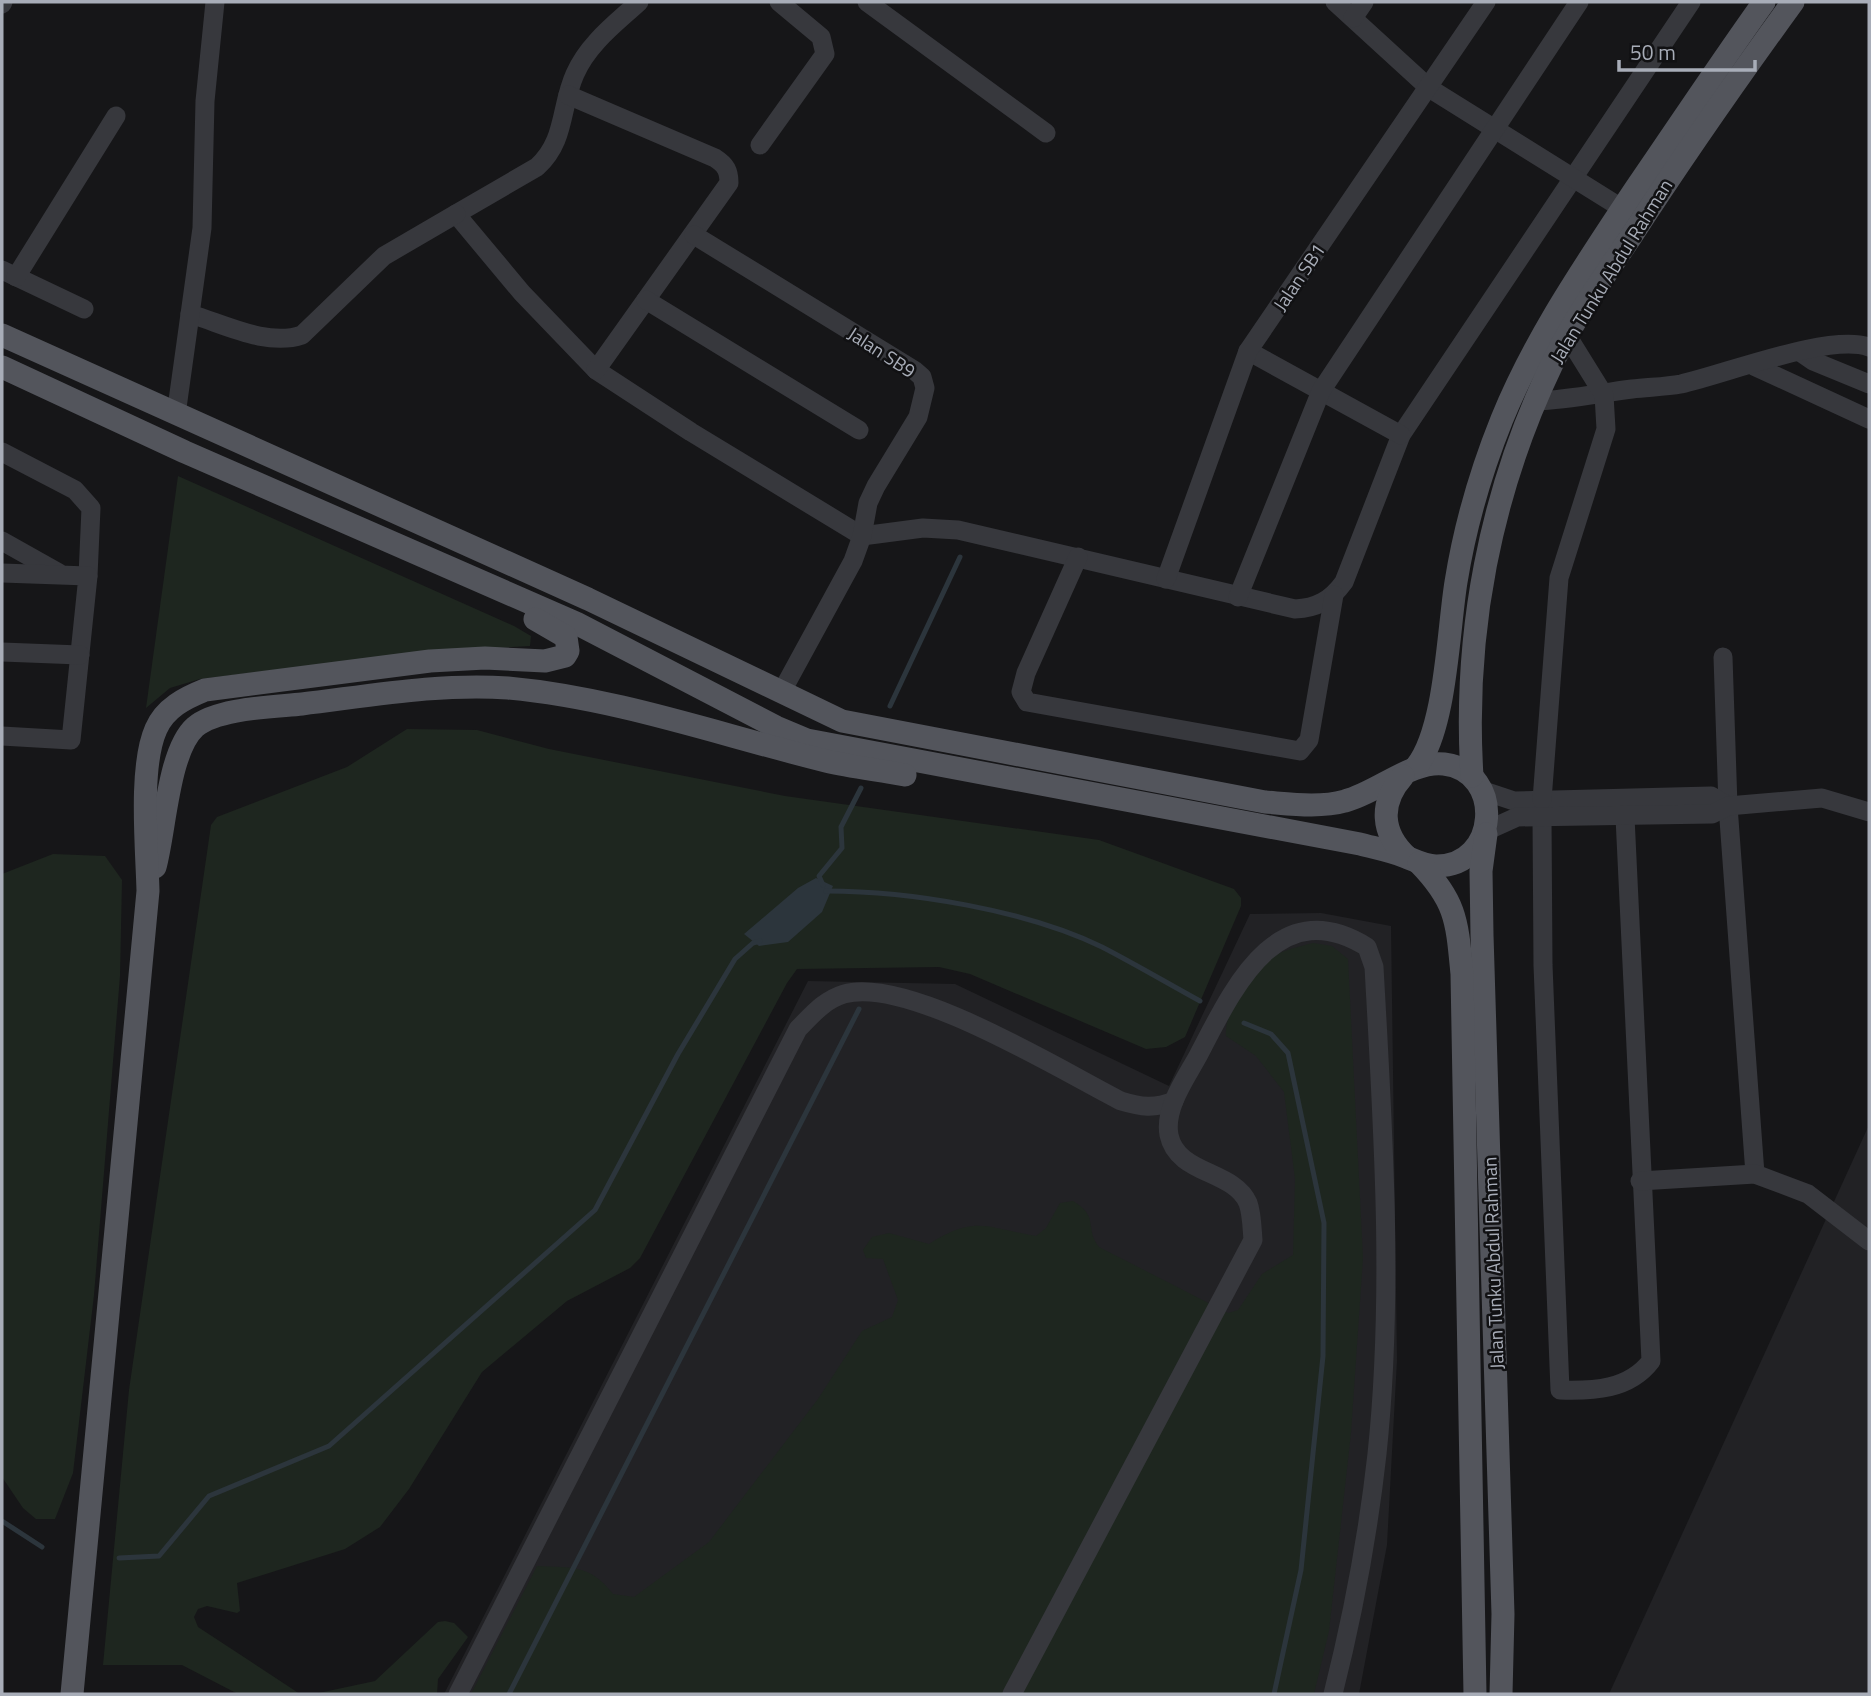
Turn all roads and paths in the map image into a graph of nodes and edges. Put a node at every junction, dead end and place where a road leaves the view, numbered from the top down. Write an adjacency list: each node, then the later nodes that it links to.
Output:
1 (215, 2): 25 (street)
2 (639, 2): 13 (street)
3 (779, 2): 17 (street)
4 (867, 2): 16 (street)
5 (1335, 2): 11 (street)
6 (1486, 2): 12 (street, Jalan SB1)
7 (1579, 2): 15 (street)
8 (1691, 2): 18 (street)
9 (1764, 2): 19 (main road, Jalan Tunku Abdul Rahman)
10 (1793, 2): 27 (main road, Jalan Tunku Abdul Rahman)
11 (1359, 10): 12 (street)
12 (1429, 88): 15 (street); 29 (street, Jalan SB1)
13 (568, 94): 20 (street); 21 (street)
14 (116, 116): 22 (street)
15 (1493, 129): 18 (street); 35 (street)
16 (1046, 132)
17 (760, 145)
18 (1571, 178): 19 (street); 41 (street)
19 (1623, 209): 58 (main road, Jalan Tunku Abdul Rahman)
20 (456, 214): 25 (street); 33 (street)
21 (694, 235): 23 (street); 44 (street, Jalan SB9)
22 (9, 274): 24 (street)
23 (646, 300): 33 (street); 40 (street)
24 (84, 309)
25 (190, 314): 38 (street)
26 (2, 334): 38 (main road)
27 (1568, 337): 36 (street); 37 (main road, Jalan Tunku Abdul Rahman)
28 (1869, 346): 30 (street)
29 (1248, 351): 35 (street); 50 (street, Jalan SB1)
30 (1800, 352): 31 (street); 34 (street)
31 (1754, 366): 36 (street); 39 (street)
32 (2, 367): 43 (main road)
33 (596, 370): 44 (street)
34 (1869, 384)
35 (1321, 391): 41 (street); 52 (street)
36 (1604, 395): 37 (street); 62 (street)
37 (1536, 401): 59 (main road, Jalan Tunku Abdul Rahman)
38 (176, 415): 56 (main road)
39 (1869, 419)
40 (859, 430)
41 (1401, 435): 51 (street)
42 (2, 452): 49 (street)
43 (185, 452): 60 (main road); 67 (main road)
44 (862, 536): 46 (street); 56 (street)
45 (2, 541): 48 (street)
46 (1078, 557): 50 (street); 51 (street)
47 (2, 573): 48 (street)
48 (64, 575): 49 (street)
49 (88, 576): 54 (street)
50 (1166, 579): 52 (street)
51 (1334, 596): 52 (street)
52 (1238, 597)
53 (2, 652): 54 (street)
54 (80, 655): 57 (street)
55 (1723, 657): 61 (street)
56 (781, 693): 58 (main road)
57 (2, 736)
58 (1409, 771): 59 (main road); 66 (main road)
59 (1476, 783): 62 (street); 65 (main road)
60 (1067, 790): 66 (main road); 67 (main road)
61 (1728, 806): 62 (street); 63 (street); 64 (street); 69 (street)
62 (1542, 809): 64 (street); 65 (street); 70 (street)
63 (1869, 812)
64 (1625, 817): 70 (street)
65 (1486, 831): 66 (main road); 77 (main road, Jalan Tunku Abdul Rahman)
66 (1413, 860): 76 (main road, Jalan Tunku Abdul Rahman)
67 (148, 891): 72 (main road)
68 (1174, 1101): 73 (street); 74 (street); 75 (street)
69 (1755, 1174): 70 (street); 71 (street)
70 (1640, 1181)
71 (1869, 1241)
72 (72, 1694)
73 (458, 1694)
74 (1012, 1694)
75 (1333, 1694)
76 (1475, 1694)
77 (1501, 1694)

